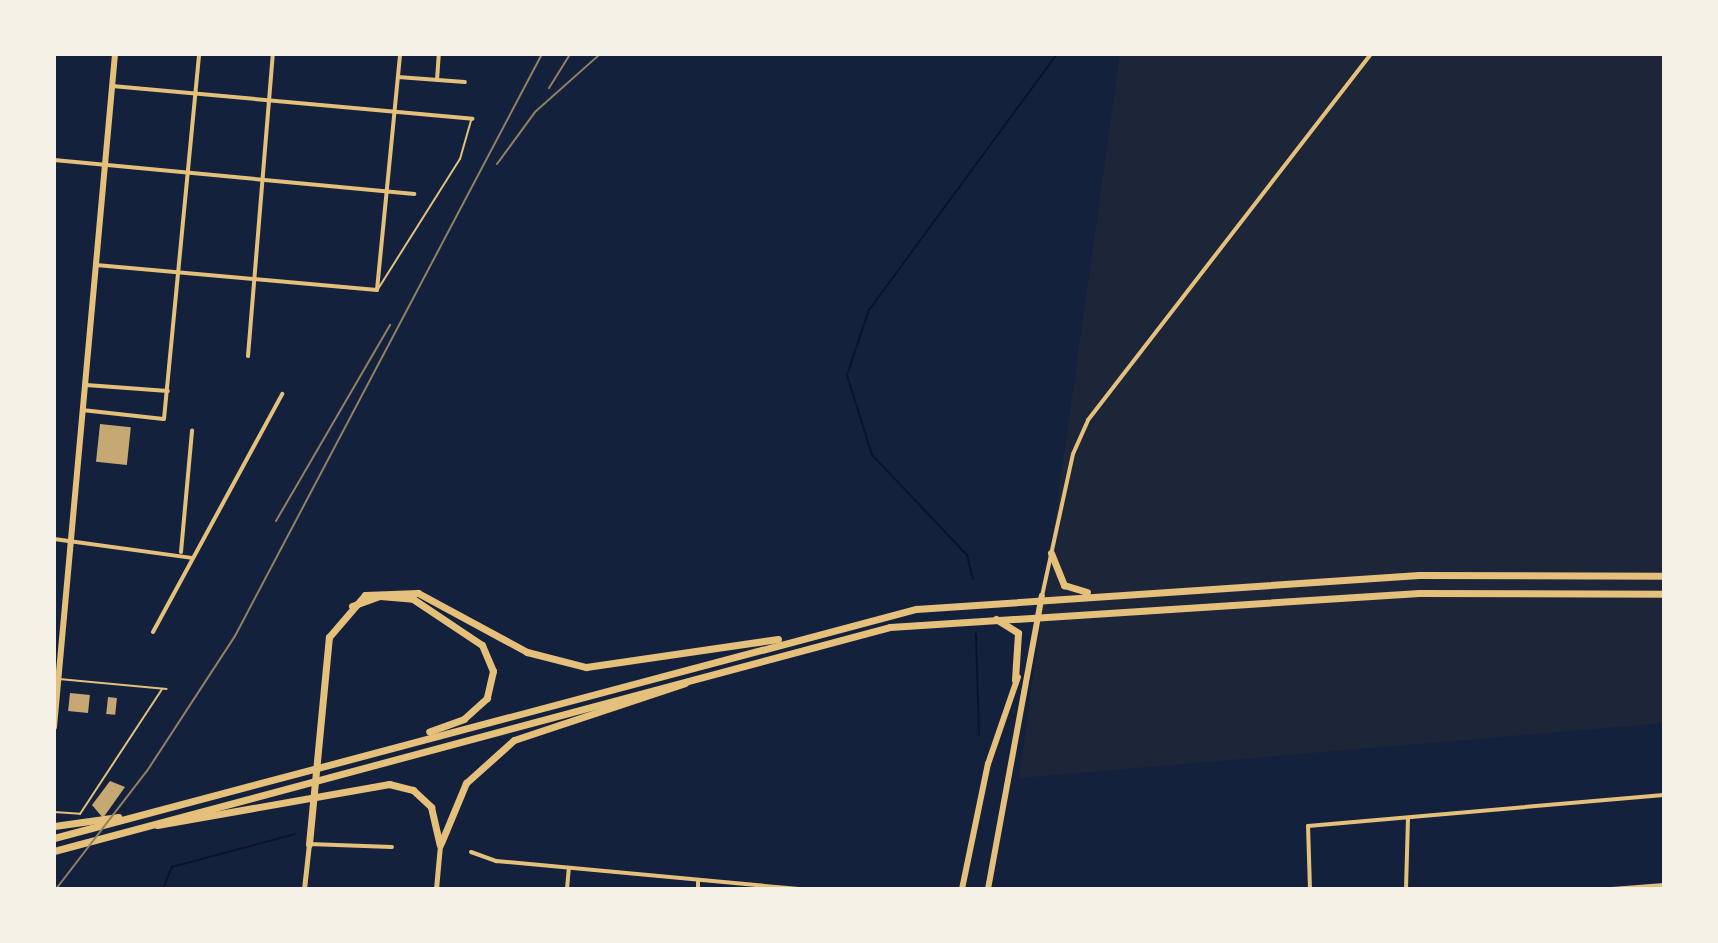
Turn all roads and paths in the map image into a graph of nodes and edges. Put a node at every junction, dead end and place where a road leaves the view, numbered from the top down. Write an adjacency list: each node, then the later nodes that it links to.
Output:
1 (115, 54): 10 (main road)
2 (199, 54): 11 (street)
3 (273, 54): 12 (street)
4 (400, 54): 7 (street)
5 (439, 54): 8 (street)
6 (1371, 54): 34 (street)
7 (398, 77): 8 (street); 13 (street)
8 (437, 80): 9 (street)
9 (465, 82)
10 (112, 86): 11 (street); 16 (main road)
11 (196, 93): 12 (street); 17 (street)
12 (268, 100): 13 (street); 18 (street)
13 (395, 111): 14 (street); 19 (street)
14 (472, 119): 24 (lane)
15 (54, 160): 16 (street)
16 (105, 165): 17 (street); 21 (main road)
17 (188, 174): 18 (street); 22 (street)
18 (261, 180): 19 (street); 23 (street)
19 (387, 191): 20 (street); 24 (street)
20 (414, 194)
21 (96, 265): 22 (street); 26 (main road)
22 (178, 273): 23 (street); 27 (street)
23 (253, 279): 24 (street); 25 (street)
24 (377, 290)
25 (248, 356)
26 (85, 385): 27 (street); 29 (main road)
27 (168, 391): 29 (street)
28 (282, 394): 35 (street)
29 (82, 410): 32 (main road)
30 (192, 430): 33 (street)
31 (54, 539): 32 (street)
32 (71, 541): 33 (street); 47 (main road)
33 (181, 552): 35 (street)
34 (1051, 553): 37 (highway); 39 (street)
35 (192, 558): 43 (street)
36 (1664, 576): 37 (highway)
37 (1093, 593): 39 (highway)
38 (1664, 594): 41 (highway)
39 (1042, 596): 41 (main road); 44 (highway)
40 (350, 607): 44 (highway); 52 (highway); 60 (highway)
41 (1039, 614): 42 (highway); 45 (main road)
42 (990, 617): 46 (highway); 48 (highway)
43 (153, 632)
44 (792, 638): 52 (highway)
45 (1024, 673): 48 (main road); 75 (main road)
46 (699, 676): 57 (highway); 61 (highway)
47 (58, 679): 49 (lane); 51 (main road)
48 (1015, 680): 74 (main road)
49 (162, 689): 50 (lane); 54 (lane)
50 (167, 689)
51 (54, 724)
52 (419, 737): 55 (highway)
53 (1664, 795): 56 (street)
54 (54, 812)
55 (132, 816): 58 (highway); 59 (highway)
56 (1408, 819): 76 (street); 77 (street)
57 (173, 820): 61 (highway); 63 (highway)
58 (54, 826)
59 (54, 838)
60 (309, 844): 62 (street); 69 (street)
61 (440, 845): 70 (street)
62 (392, 847)
63 (54, 851)
64 (471, 852): 65 (street)
65 (569, 868): 66 (street); 71 (street)
66 (698, 880): 72 (street); 73 (street)
67 (1664, 885): 68 (street)
68 (1624, 888): 78 (street)
69 (304, 889)
70 (436, 889)
71 (567, 889)
72 (698, 889)
73 (799, 889)
74 (962, 889)
75 (988, 889)
76 (1310, 889)
77 (1406, 889)
78 (1612, 889)

